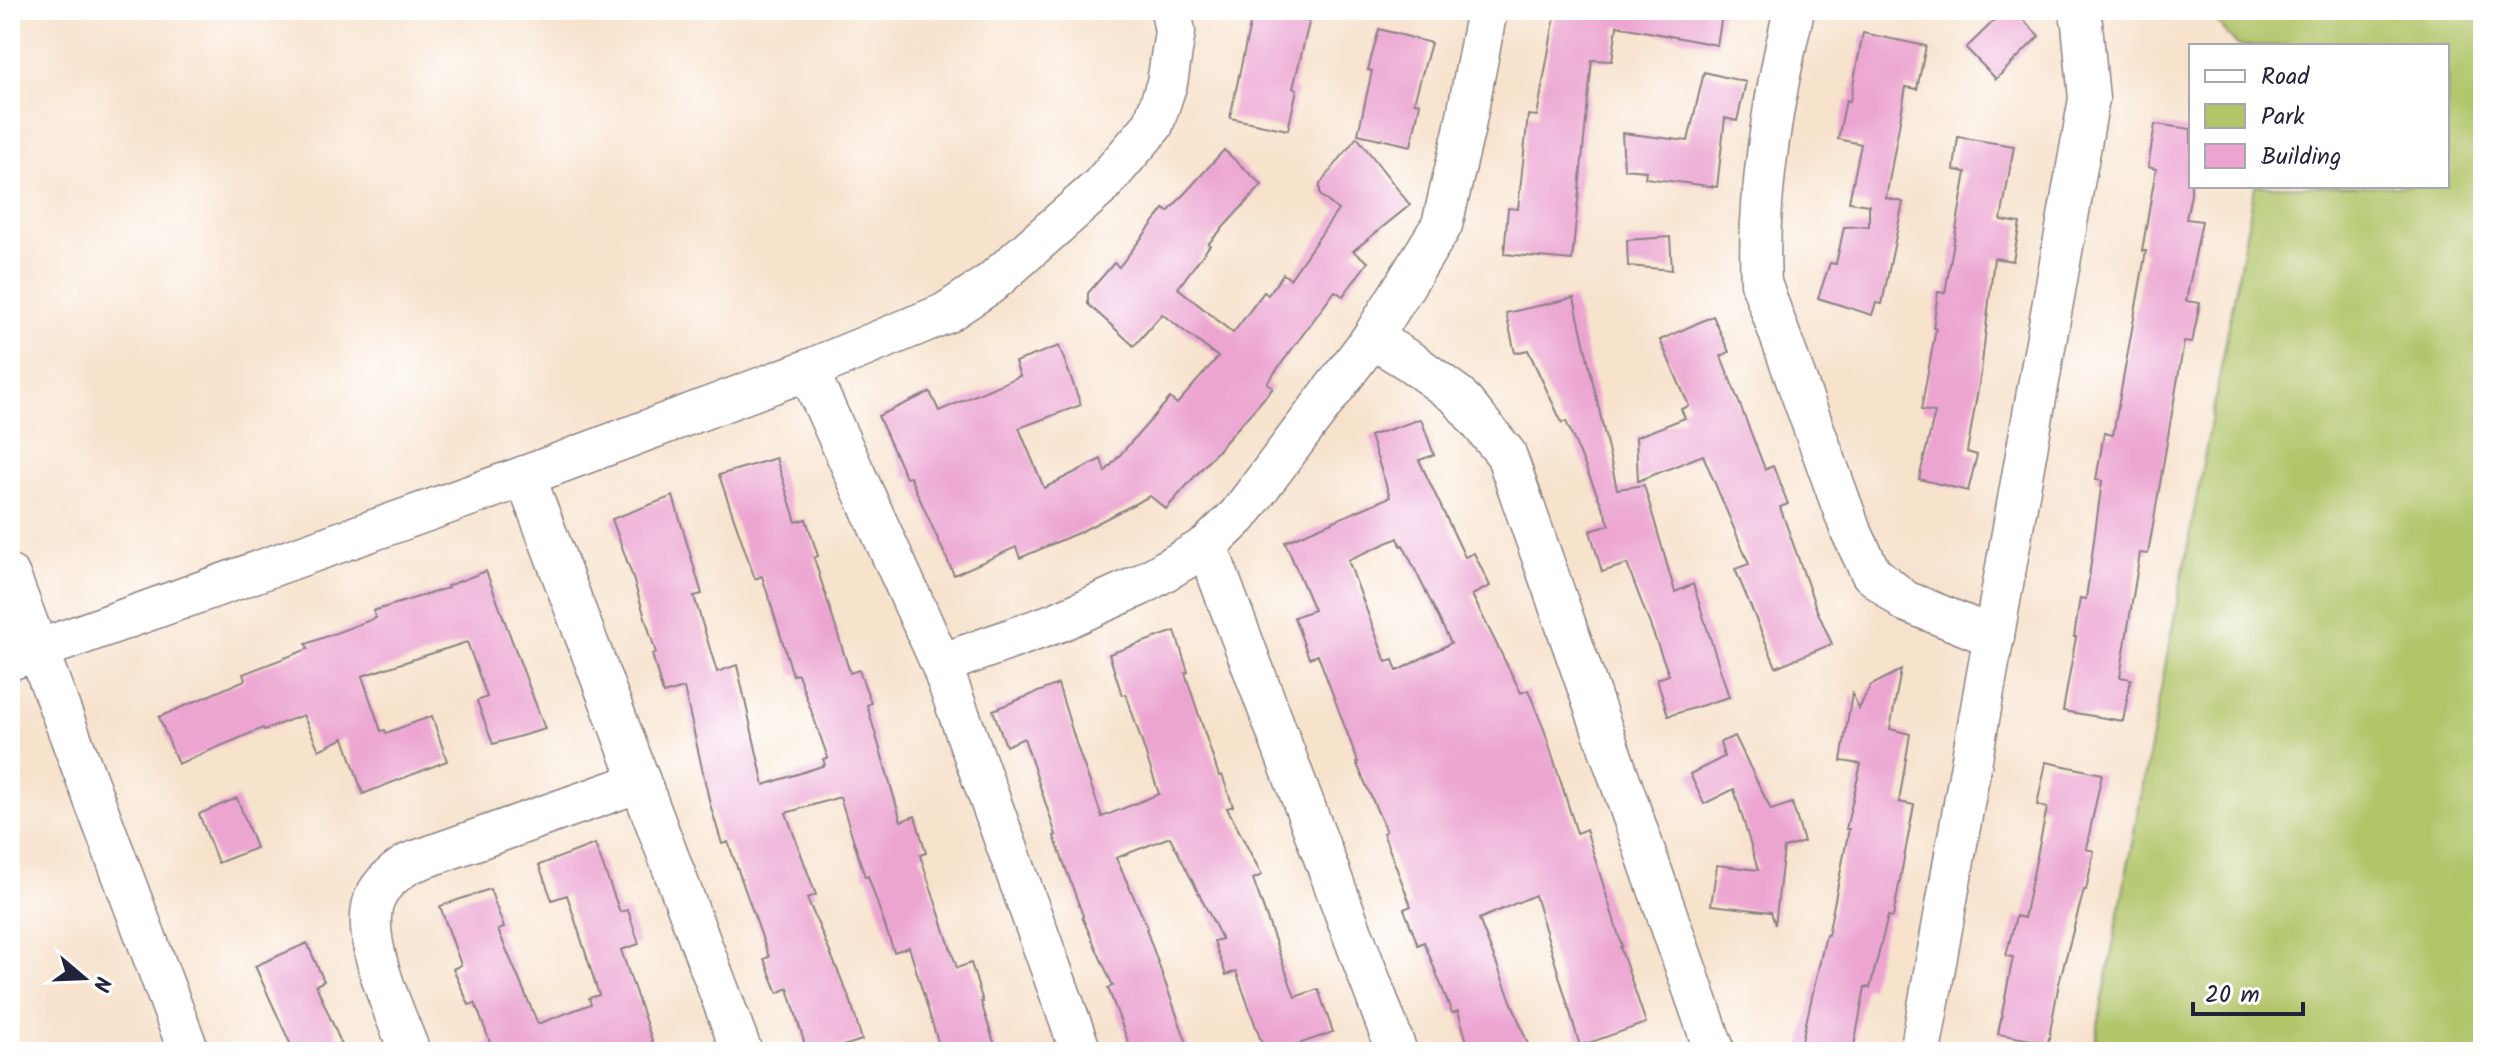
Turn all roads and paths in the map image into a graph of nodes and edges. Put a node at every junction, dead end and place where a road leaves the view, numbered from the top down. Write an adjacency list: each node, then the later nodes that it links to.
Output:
1 (1171, 10): 6 (street)
2 (1487, 10): 5 (street)
3 (1794, 10): 10 (street)
4 (2079, 10): 10 (street)
5 (1372, 338): 8 (street); 19 (street)
6 (808, 370): 7 (street); 12 (street)
7 (525, 476): 11 (street); 13 (street)
8 (1207, 546): 12 (street); 18 (street)
9 (10, 576): 11 (street)
10 (1994, 637): 20 (street)
11 (23, 655): 14 (street)
12 (941, 664): 17 (street)
13 (640, 782): 15 (street); 16 (street)
14 (189, 1052)
15 (410, 1052)
16 (742, 1052)
17 (1081, 1052)
18 (1397, 1052)
19 (1715, 1052)
20 (1920, 1052)

